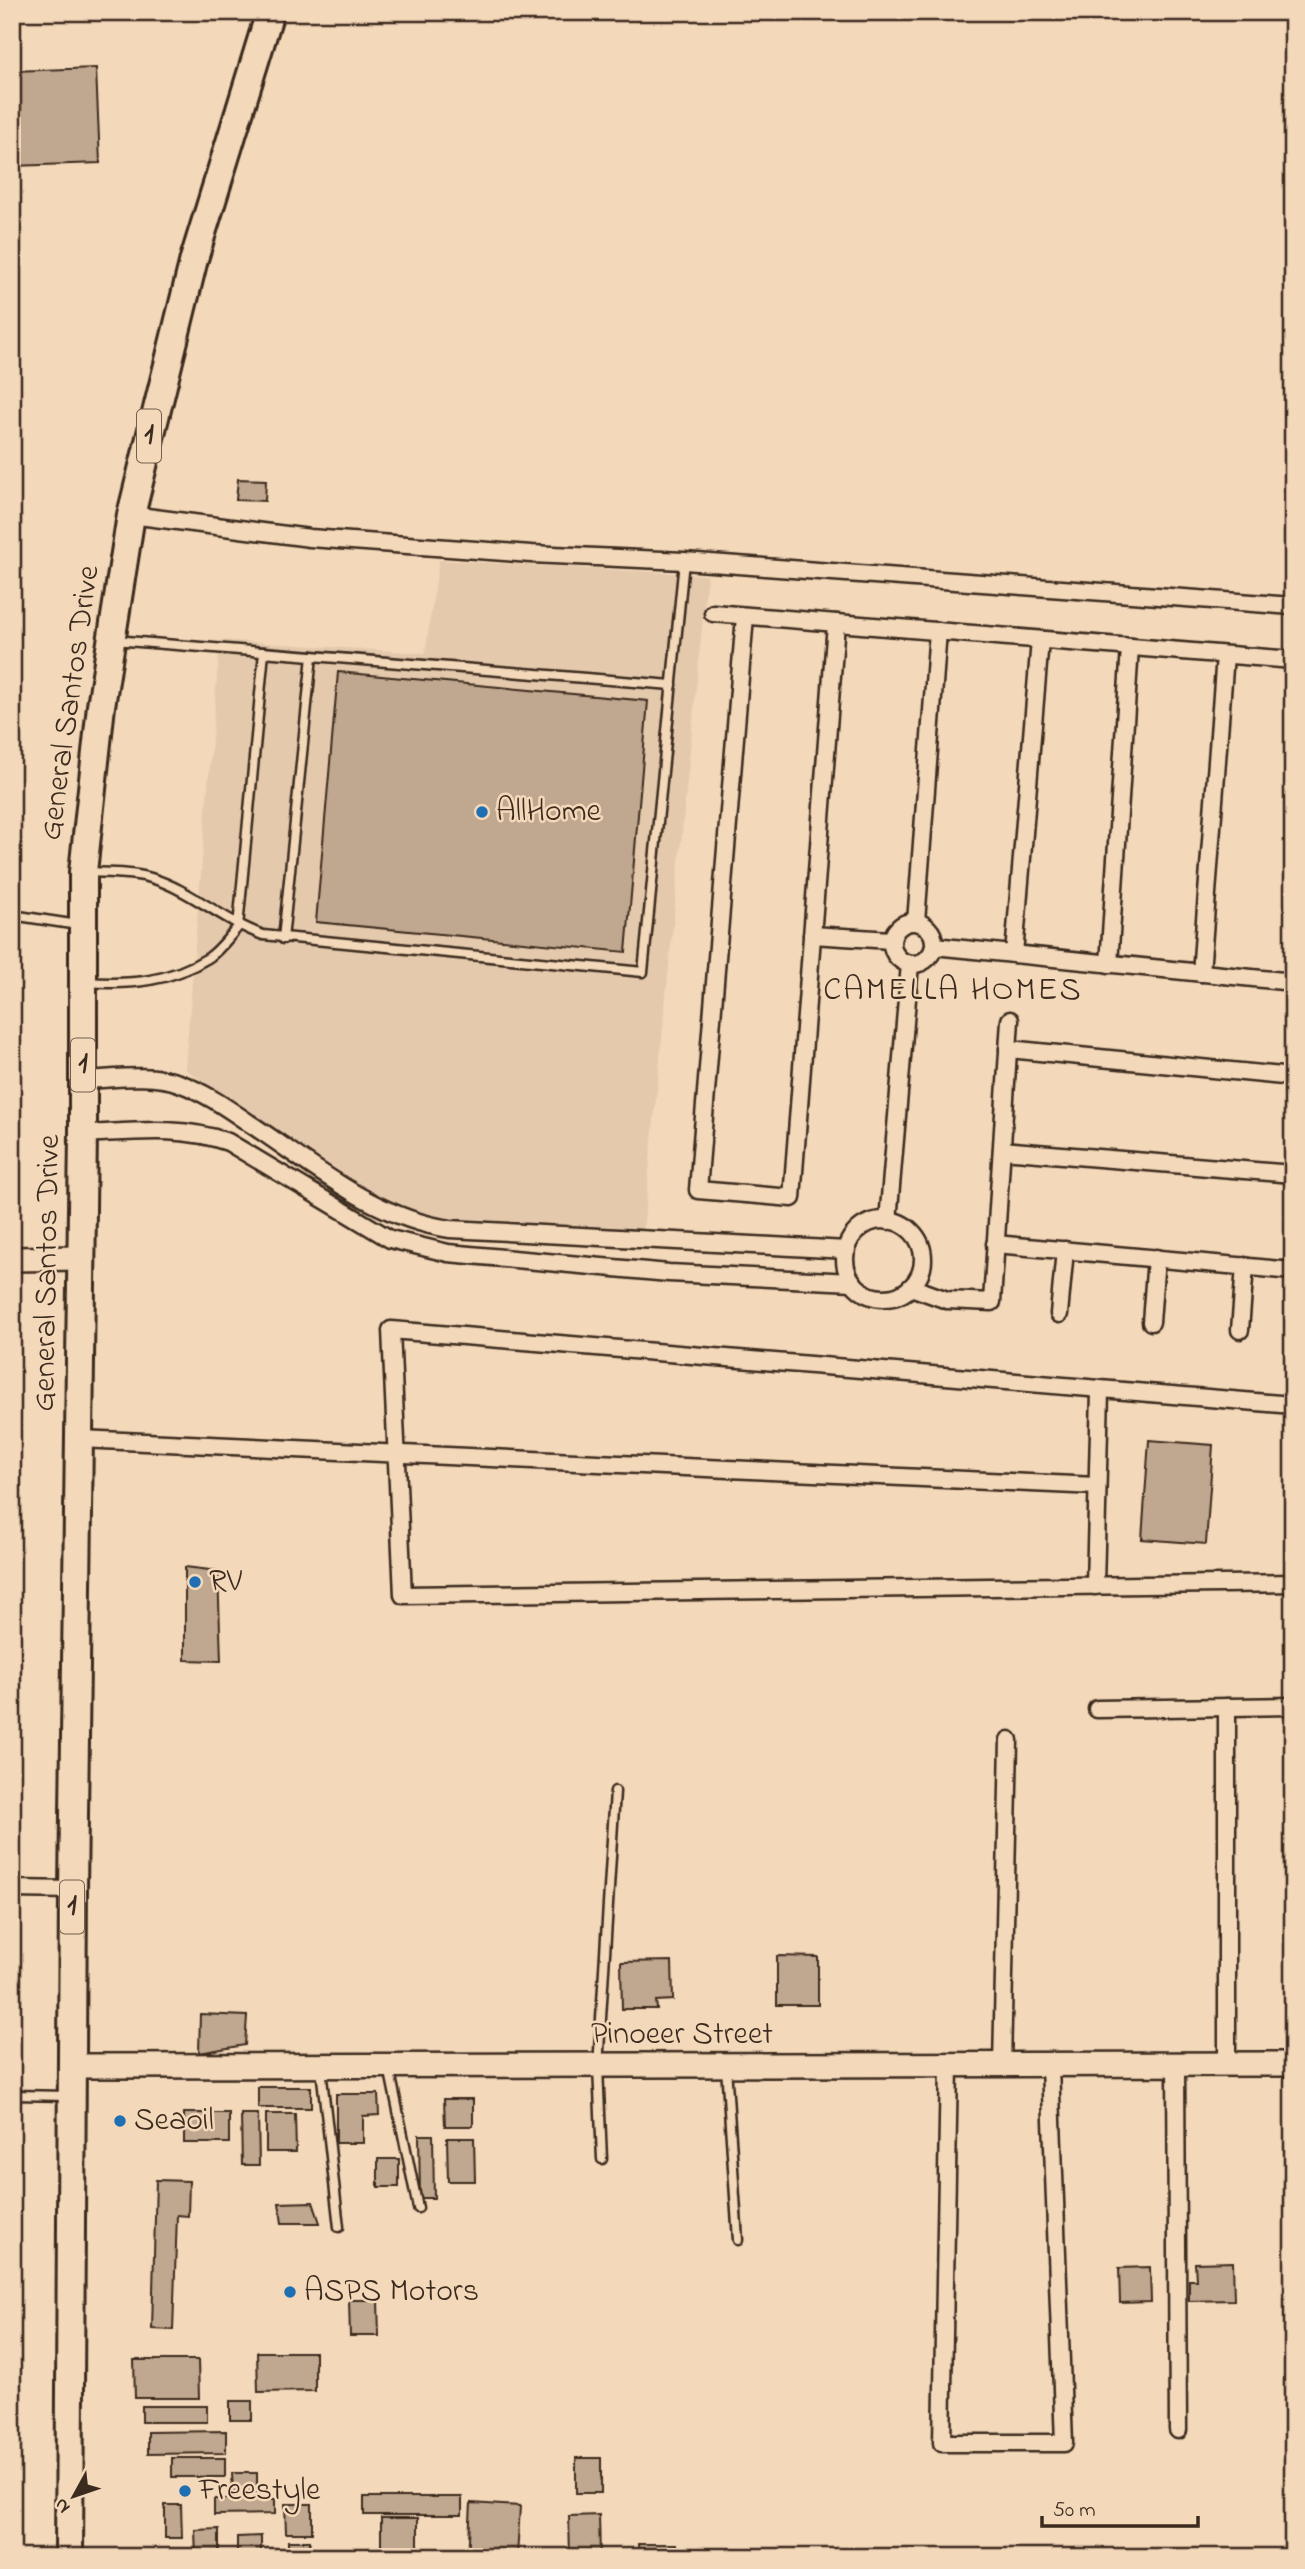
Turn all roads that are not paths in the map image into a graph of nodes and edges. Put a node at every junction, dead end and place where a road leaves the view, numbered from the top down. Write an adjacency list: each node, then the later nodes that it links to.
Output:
1 (270, 12): 2 (highway, General Santos Drive / 1)
2 (131, 515): 3 (street); 9 (highway, General Santos Drive / 1)
3 (684, 561): 4 (street); 16 (lane)
4 (1293, 606)
5 (713, 613): 6 (street)
6 (745, 615): 7 (street); 22 (street)
7 (835, 623): 8 (street); 22 (street)
8 (938, 631): 10 (street); 19 (street)
9 (110, 640): 12 (lane); 17 (highway, General Santos Drive / 1)
10 (1040, 640): 11 (street); 26 (street)
11 (1130, 647): 13 (street); 28 (street)
12 (264, 652): 14 (lane); 21 (lane)
13 (1225, 655): 15 (street); 29 (street)
14 (312, 656): 16 (lane); 23 (lane)
15 (1293, 660)
16 (672, 685): 23 (lane)
17 (83, 872): 20 (highway, General Santos Drive / 1); 21 (lane)
18 (12, 915): 20 (lane)
19 (916, 922): 24 (street); 25 (street)
20 (81, 926): 30 (highway, General Santos Drive / 1)
21 (238, 927): 23 (lane); 30 (lane)
22 (812, 934): 24 (street)
23 (283, 939)
24 (891, 940): 27 (street)
25 (934, 946): 26 (street); 27 (street)
26 (1014, 954): 28 (street)
27 (910, 964): 39 (street)
28 (1109, 964): 29 (street)
29 (1201, 973): 31 (street)
30 (82, 982): 35 (highway, General Santos Drive / 1)
31 (1293, 982)
32 (1010, 1020): 33 (street)
33 (1008, 1049): 34 (street); 37 (street)
34 (1293, 1077)
35 (83, 1080): 36 (highway, General Santos Drive / 1); 41 (street)
36 (83, 1134): 43 (highway, General Santos Drive / 1); 48 (street)
37 (1002, 1150): 38 (street); 40 (street)
38 (1293, 1174)
39 (888, 1221): 41 (street); 49 (street)
40 (995, 1244): 42 (street); 49 (street)
41 (847, 1250): 48 (street)
42 (1065, 1250): 44 (street); 50 (street)
43 (82, 1258): 45 (main road); 55 (highway, General Santos Drive / 1)
44 (1156, 1258): 46 (street); 51 (street)
45 (12, 1259)
46 (1245, 1266): 47 (street); 52 (street)
47 (1293, 1271)
48 (853, 1282): 49 (street)
49 (911, 1287)
50 (1059, 1314)
51 (1151, 1322)
52 (1240, 1330)
53 (1100, 1391): 54 (street); 56 (street); 57 (street)
54 (1293, 1405)
55 (80, 1439): 56 (street); 66 (highway, General Santos Drive / 1)
56 (396, 1454): 57 (street); 59 (street)
57 (1097, 1486): 59 (street)
58 (1293, 1583): 59 (street)
59 (1096, 1586)
60 (1293, 1706): 61 (street)
61 (1227, 1707): 62 (street); 67 (street)
62 (1097, 1709)
63 (1009, 1741): 73 (street)
64 (615, 1791): 76 (lane)
65 (12, 1889): 66 (street)
66 (72, 1890): 70 (highway, General Santos Drive / 1)
67 (1227, 2064): 68 (main road, Pinoeer Street); 69 (main road, Pinoeer Street)
68 (1293, 2064)
69 (1176, 2065): 74 (main road, Pinoeer Street); 84 (street)
70 (72, 2066): 71 (main road, Pinoeer Street); 79 (highway, General Santos Drive / 1)
71 (321, 2066): 75 (main road, Pinoeer Street); 82 (lane)
72 (948, 2066): 73 (main road, Pinoeer Street); 74 (street); 77 (main road, Pinoeer Street)
73 (1002, 2066): 74 (main road, Pinoeer Street)
74 (1050, 2066)
75 (389, 2067): 76 (main road, Pinoeer Street); 81 (lane)
76 (598, 2067): 77 (main road, Pinoeer Street); 80 (lane)
77 (726, 2067): 83 (lane)
78 (12, 2095): 79 (lane)
79 (72, 2096): 85 (highway, General Santos Drive / 1)
80 (602, 2159)
81 (418, 2208)
82 (339, 2227)
83 (738, 2240)
84 (1178, 2430)
85 (69, 2557)

